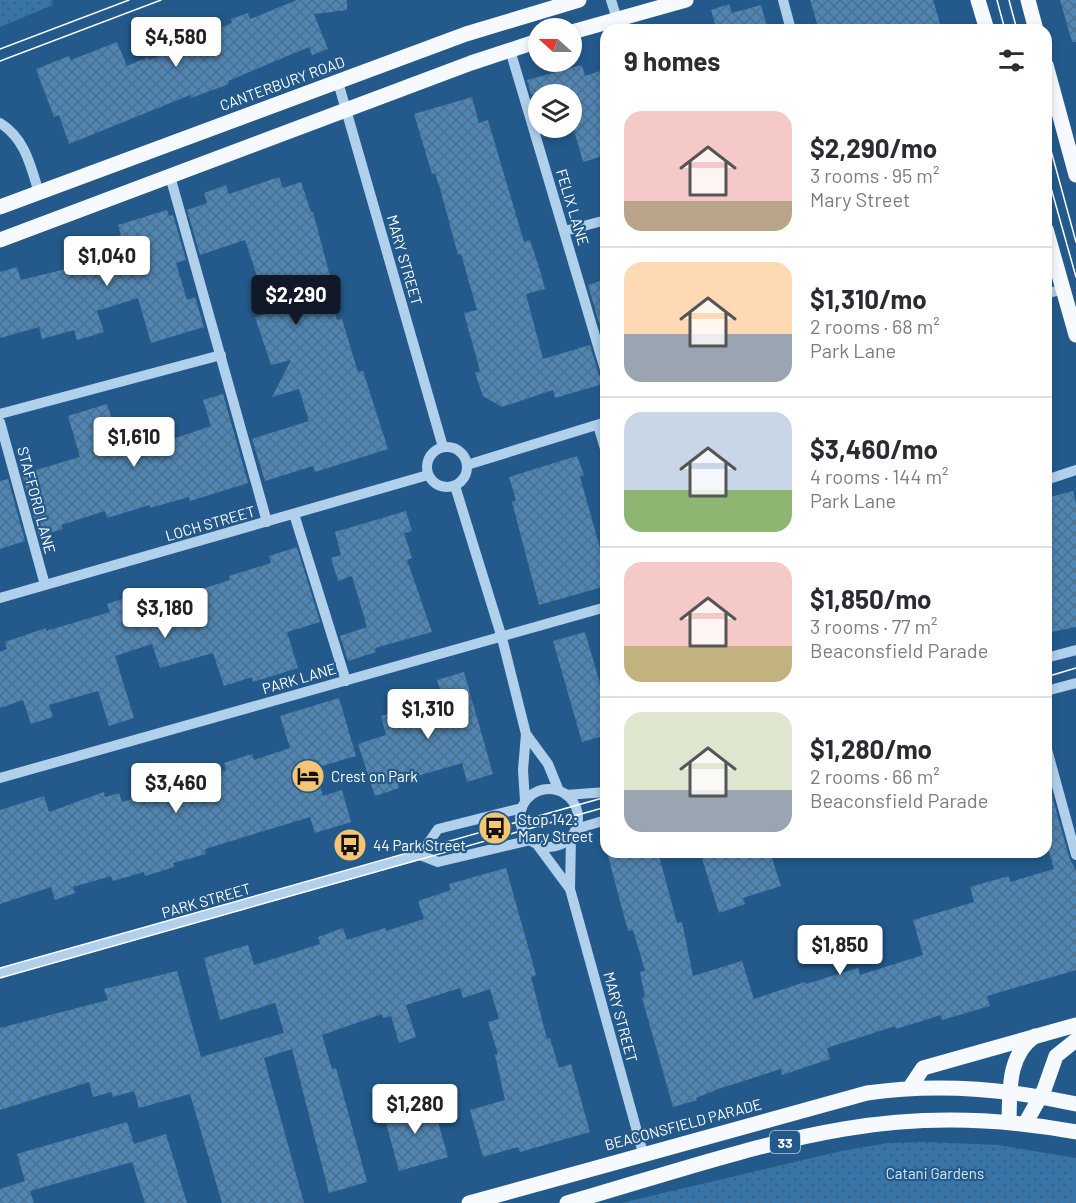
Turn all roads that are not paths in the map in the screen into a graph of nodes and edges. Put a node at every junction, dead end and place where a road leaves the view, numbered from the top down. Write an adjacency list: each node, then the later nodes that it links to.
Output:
1 (579, 0): 14 (main road, CANTERBURY ROAD)
2 (611, 0): 7 (street)
3 (686, 0): 7 (main road)
4 (783, 0): 8 (street)
5 (978, 0): 9 (main road)
6 (1028, 0): 10 (main road)
7 (617, 19): 11 (main road)
8 (789, 24)
9 (985, 24)
10 (1034, 24)
11 (582, 29)
12 (528, 44): 13 (main road)
13 (510, 50): 16 (main road); 23 (street, FELIX LANE)
14 (338, 82): 16 (street, MARY STREET); 20 (main road, CANTERBURY ROAD)
15 (1052, 87): 18 (main road)
16 (346, 111): 19 (main road); 34 (street, MARY STREET)
17 (0, 123): 20 (street)
18 (1076, 175)
19 (170, 176): 24 (main road); 30 (street)
20 (39, 193): 21 (main road, CANTERBURY ROAD)
21 (0, 207)
22 (600, 222): 23 (street)
23 (565, 231): 29 (street, FELIX LANE)
24 (0, 240)
25 (1052, 250): 26 (main road)
26 (1063, 289): 27 (street); 28 (main road)
27 (1052, 292)
28 (1076, 335)
29 (600, 352)
30 (221, 355): 31 (street); 42 (street)
31 (0, 414)
32 (0, 422): 35 (street, STAFFORD LANE)
33 (600, 425): 36 (street)
34 (443, 447): 36 (street); 38 (street)
35 (4, 455): 43 (street, STAFFORD LANE)
36 (467, 465): 40 (street)
37 (1076, 470): 39 (street)
38 (428, 475): 40 (street); 41 (street, LOCH STREET)
39 (1052, 478)
40 (455, 486): 46 (street)
41 (294, 514): 42 (street, LOCH STREET); 49 (street)
42 (267, 522): 43 (street, LOCH STREET)
43 (45, 585): 44 (street, LOCH STREET)
44 (0, 598)
45 (600, 609): 46 (street, PARK LANE)
46 (502, 638): 49 (street, PARK LANE); 52 (street)
47 (1076, 650): 48 (street)
48 (1052, 656)
49 (345, 681): 54 (street, PARK LANE)
50 (1076, 683): 51 (street)
51 (1052, 689)
52 (526, 734): 56 (street); 57 (street)
53 (1052, 768): 62 (street)
54 (0, 778)
55 (600, 792): 56 (street)
56 (562, 793): 57 (street); 59 (street)
57 (524, 805): 60 (street); 61 (street)
58 (600, 822): 59 (street)
59 (573, 833): 60 (street); 63 (street, MARY STREET)
60 (533, 842): 61 (street, PARK STREET); 63 (street, MARY STREET)
61 (420, 855): 64 (street, PARK STREET)
62 (1076, 855)
63 (570, 889): 75 (street, MARY STREET)
64 (0, 973)
65 (1076, 1025): 66 (main road)
66 (1038, 1035): 68 (main road); 69 (main road)
67 (1076, 1040): 70 (main road)
68 (909, 1089): 69 (main road, BEACONSFIELD PARADE / 33); 75 (main road, BEACONSFIELD PARADE / 33)
69 (1010, 1093): 70 (main road, BEACONSFIELD PARADE / 33); 72 (main road)
70 (1040, 1097): 71 (main road, BEACONSFIELD PARADE / 33); 73 (main road)
71 (1076, 1104)
72 (1009, 1122): 73 (main road, 33); 77 (main road, 33)
73 (1025, 1124): 74 (main road, 33)
74 (1076, 1132)
75 (643, 1153): 76 (main road, BEACONSFIELD PARADE / 33)
76 (469, 1203)
77 (567, 1203)

